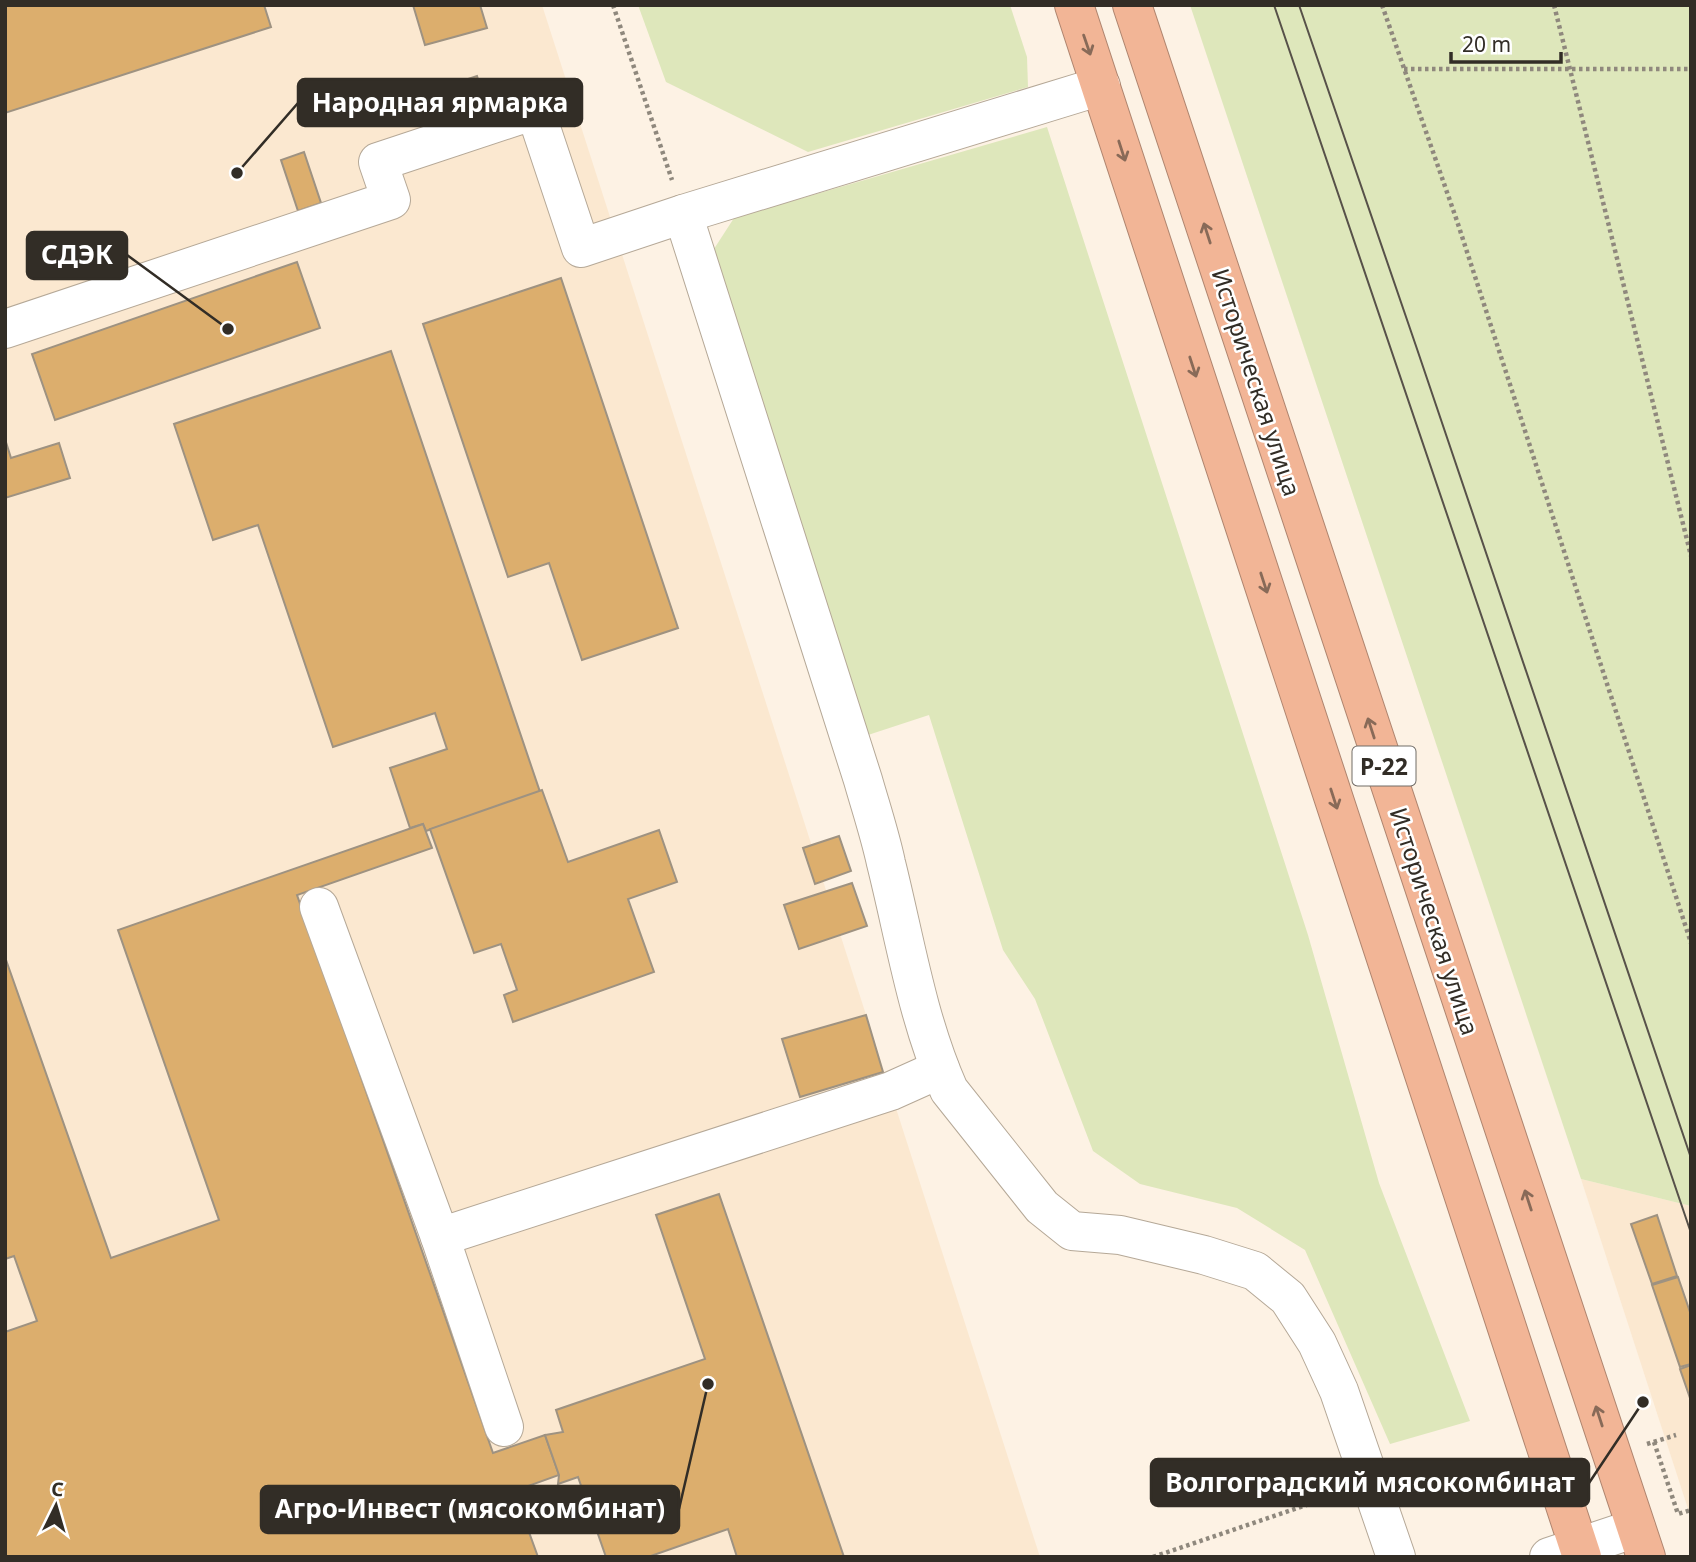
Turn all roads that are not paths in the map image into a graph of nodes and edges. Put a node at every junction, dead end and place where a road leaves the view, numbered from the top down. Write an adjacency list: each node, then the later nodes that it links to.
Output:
1 (1074, 5): 3 (highway, Р-22, one-way to 3)
2 (1132, 5): 10 (highway, Историческая улица / Р-22, one-way to 2)
3 (1101, 86): 4 (street); 11 (highway, Р-22, one-way to 11)
4 (683, 214): 5 (street); 7 (street)
5 (5, 329)
6 (319, 907): 8 (street)
7 (940, 1069): 8 (street); 12 (street)
8 (440, 1237): 9 (street)
9 (504, 1427)
10 (1641, 1542): 11 (street)
11 (1570, 1554)
12 (1396, 1557)

